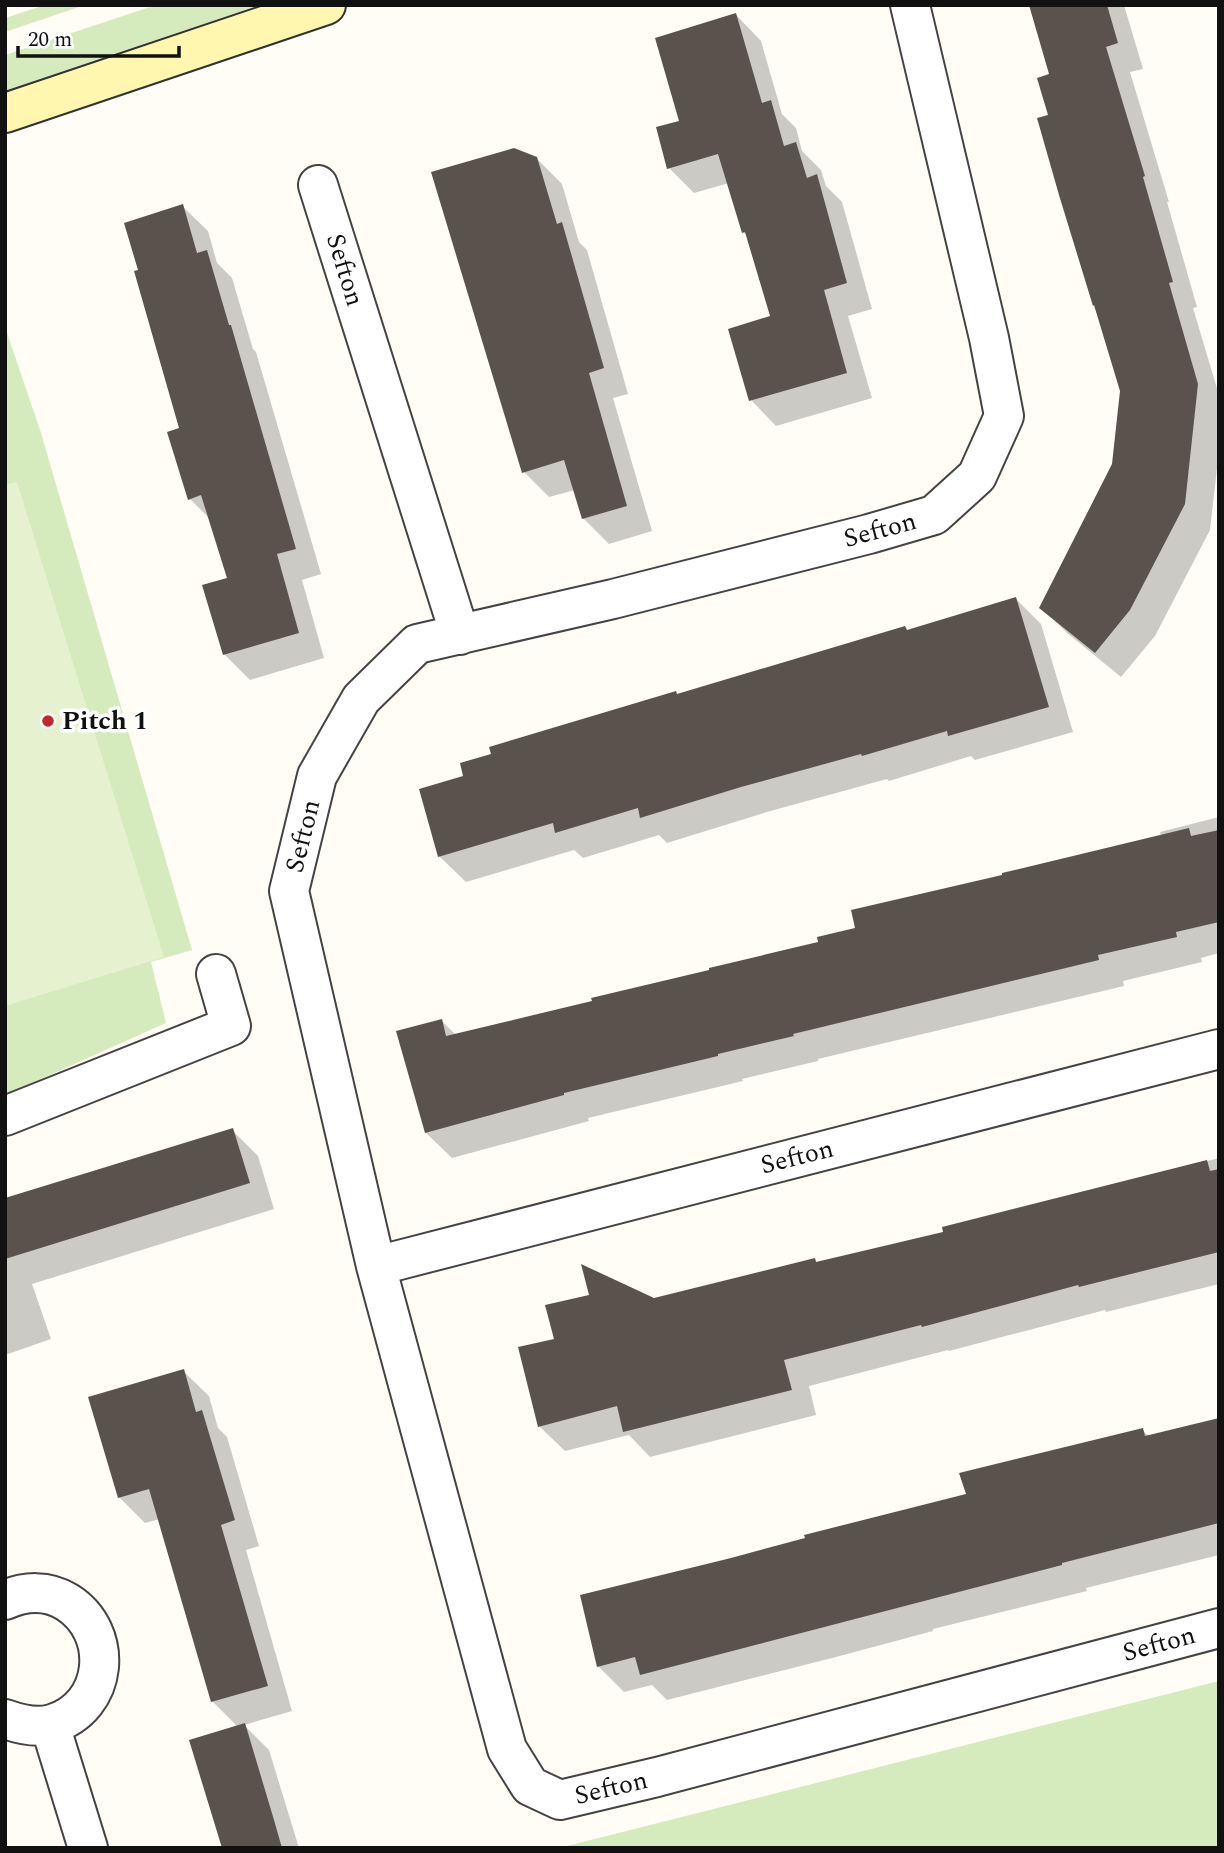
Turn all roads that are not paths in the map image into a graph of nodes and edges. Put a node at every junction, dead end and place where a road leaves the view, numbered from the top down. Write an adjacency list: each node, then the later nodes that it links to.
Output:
1 (326, 5): 3 (main road)
2 (910, 5): 5 (street, Sefton)
3 (5, 113)
4 (318, 185): 5 (street, Sefton)
5 (460, 635): 9 (street, Sefton)
6 (216, 974): 8 (street)
7 (1219, 1049): 9 (street, Sefton)
8 (5, 1116)
9 (376, 1266): 11 (street, Sefton)
10 (5, 1600): 13 (street)
11 (1219, 1628)
12 (5, 1719): 13 (street)
13 (50, 1725): 14 (street)
14 (88, 1848)

